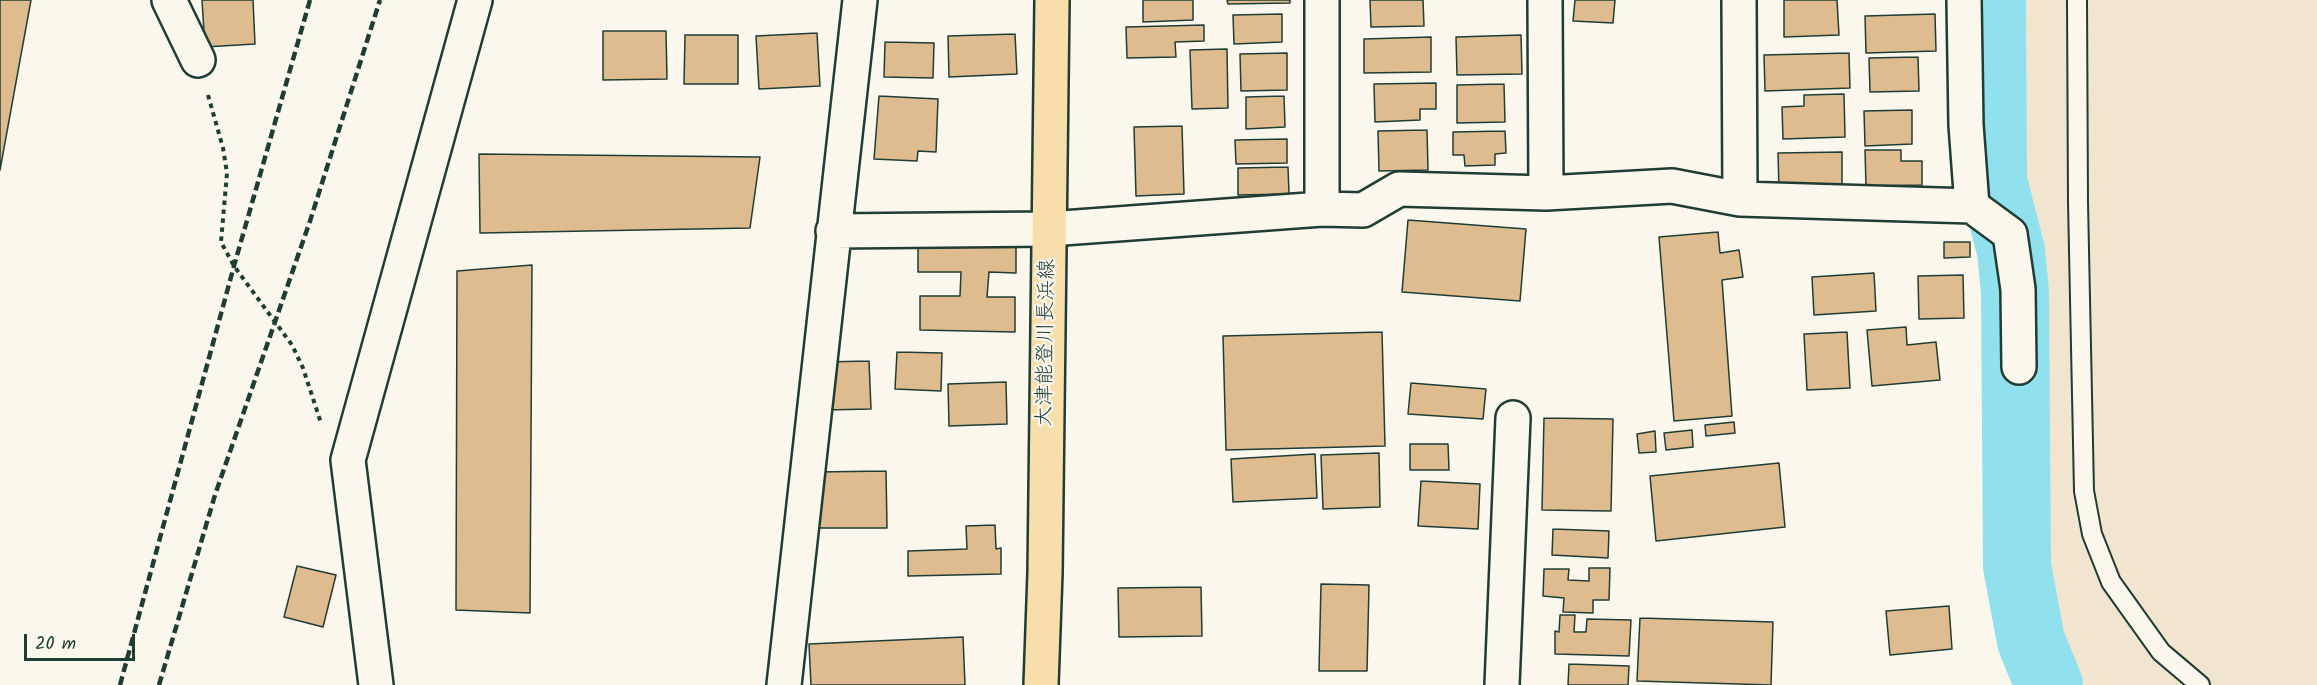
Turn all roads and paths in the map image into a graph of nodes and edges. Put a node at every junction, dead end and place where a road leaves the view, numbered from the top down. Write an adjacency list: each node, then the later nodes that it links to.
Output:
1 (169, 0): 10 (street)
2 (475, 0): 19 (street)
3 (860, 0): 16 (street)
4 (1052, 0): 15 (main road, 大津能登川長浜線)
5 (1322, 0): 14 (street)
6 (1545, 0): 11 (street)
7 (1739, 0): 12 (street)
8 (1964, 0): 13 (street)
9 (2078, 0): 24 (lane)
10 (198, 60): 19 (path)
11 (1546, 193): 12 (street); 14 (street)
12 (1740, 199): 13 (street)
13 (1972, 206): 17 (street)
14 (1322, 208): 15 (street)
15 (1049, 229): 16 (street); 22 (main road, 大津能登川長浜線)
16 (833, 231): 21 (street)
17 (2019, 367)
18 (1513, 418): 23 (street)
19 (348, 460): 20 (street)
20 (376, 685)
21 (784, 685)
22 (1041, 685)
23 (1502, 685)
24 (2200, 685)

